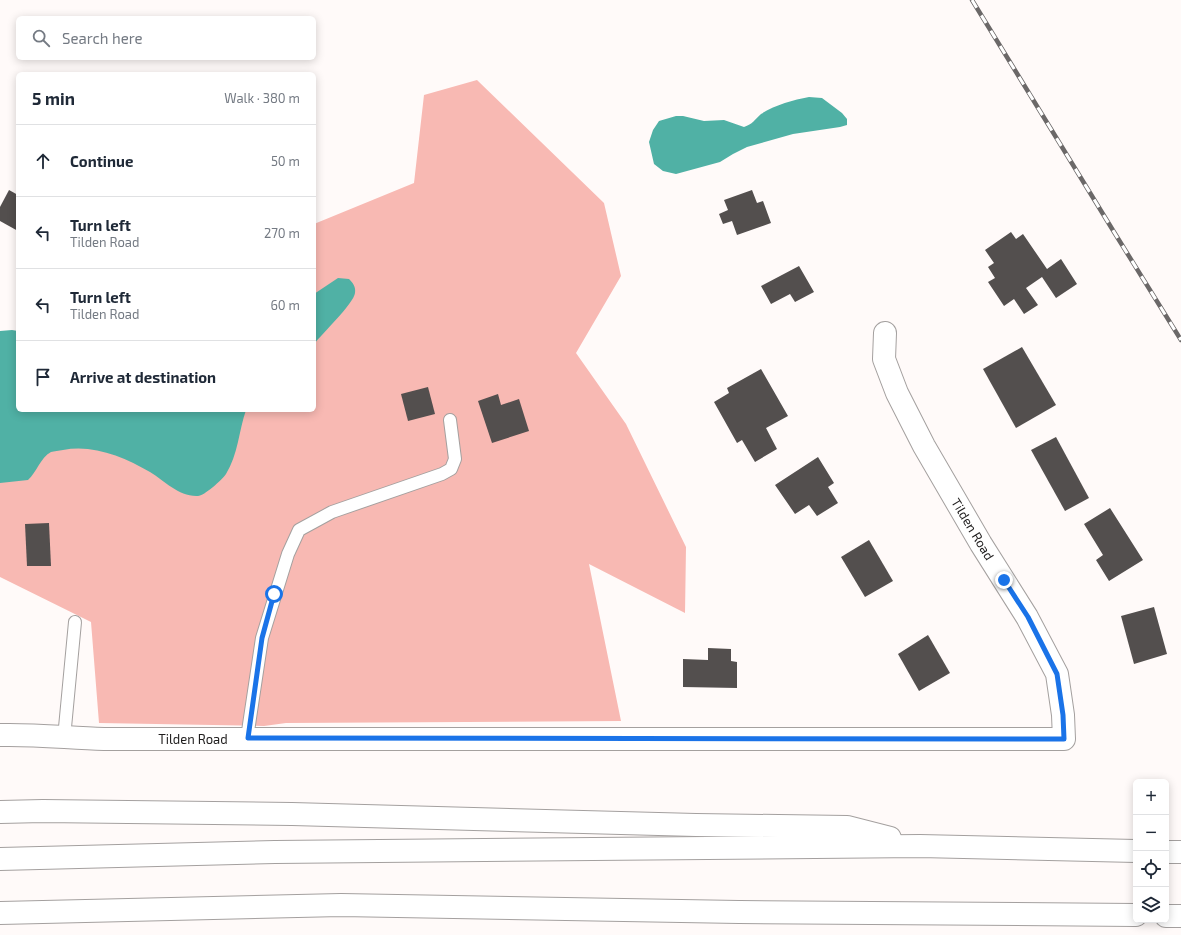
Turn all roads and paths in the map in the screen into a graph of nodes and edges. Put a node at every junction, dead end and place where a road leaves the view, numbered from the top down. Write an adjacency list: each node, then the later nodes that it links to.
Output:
1 (885, 333): 6 (main road, Tilden Road)
2 (450, 420): 6 (lane)
3 (75, 622): 5 (lane)
4 (0, 735): 5 (main road, Tilden Road)
5 (64, 738): 6 (main road, Tilden Road)
6 (248, 738)
7 (0, 812): 8 (main road)
8 (920, 846): 9 (main road); 12 (main road)
9 (1133, 851)
10 (1169, 852): 11 (main road)
11 (1181, 852)
12 (0, 858)
13 (0, 913): 14 (main road)
14 (27, 913): 15 (main road); 18 (main road)
15 (1133, 915)
16 (1169, 916): 17 (main road)
17 (1181, 916)
18 (0, 922)

